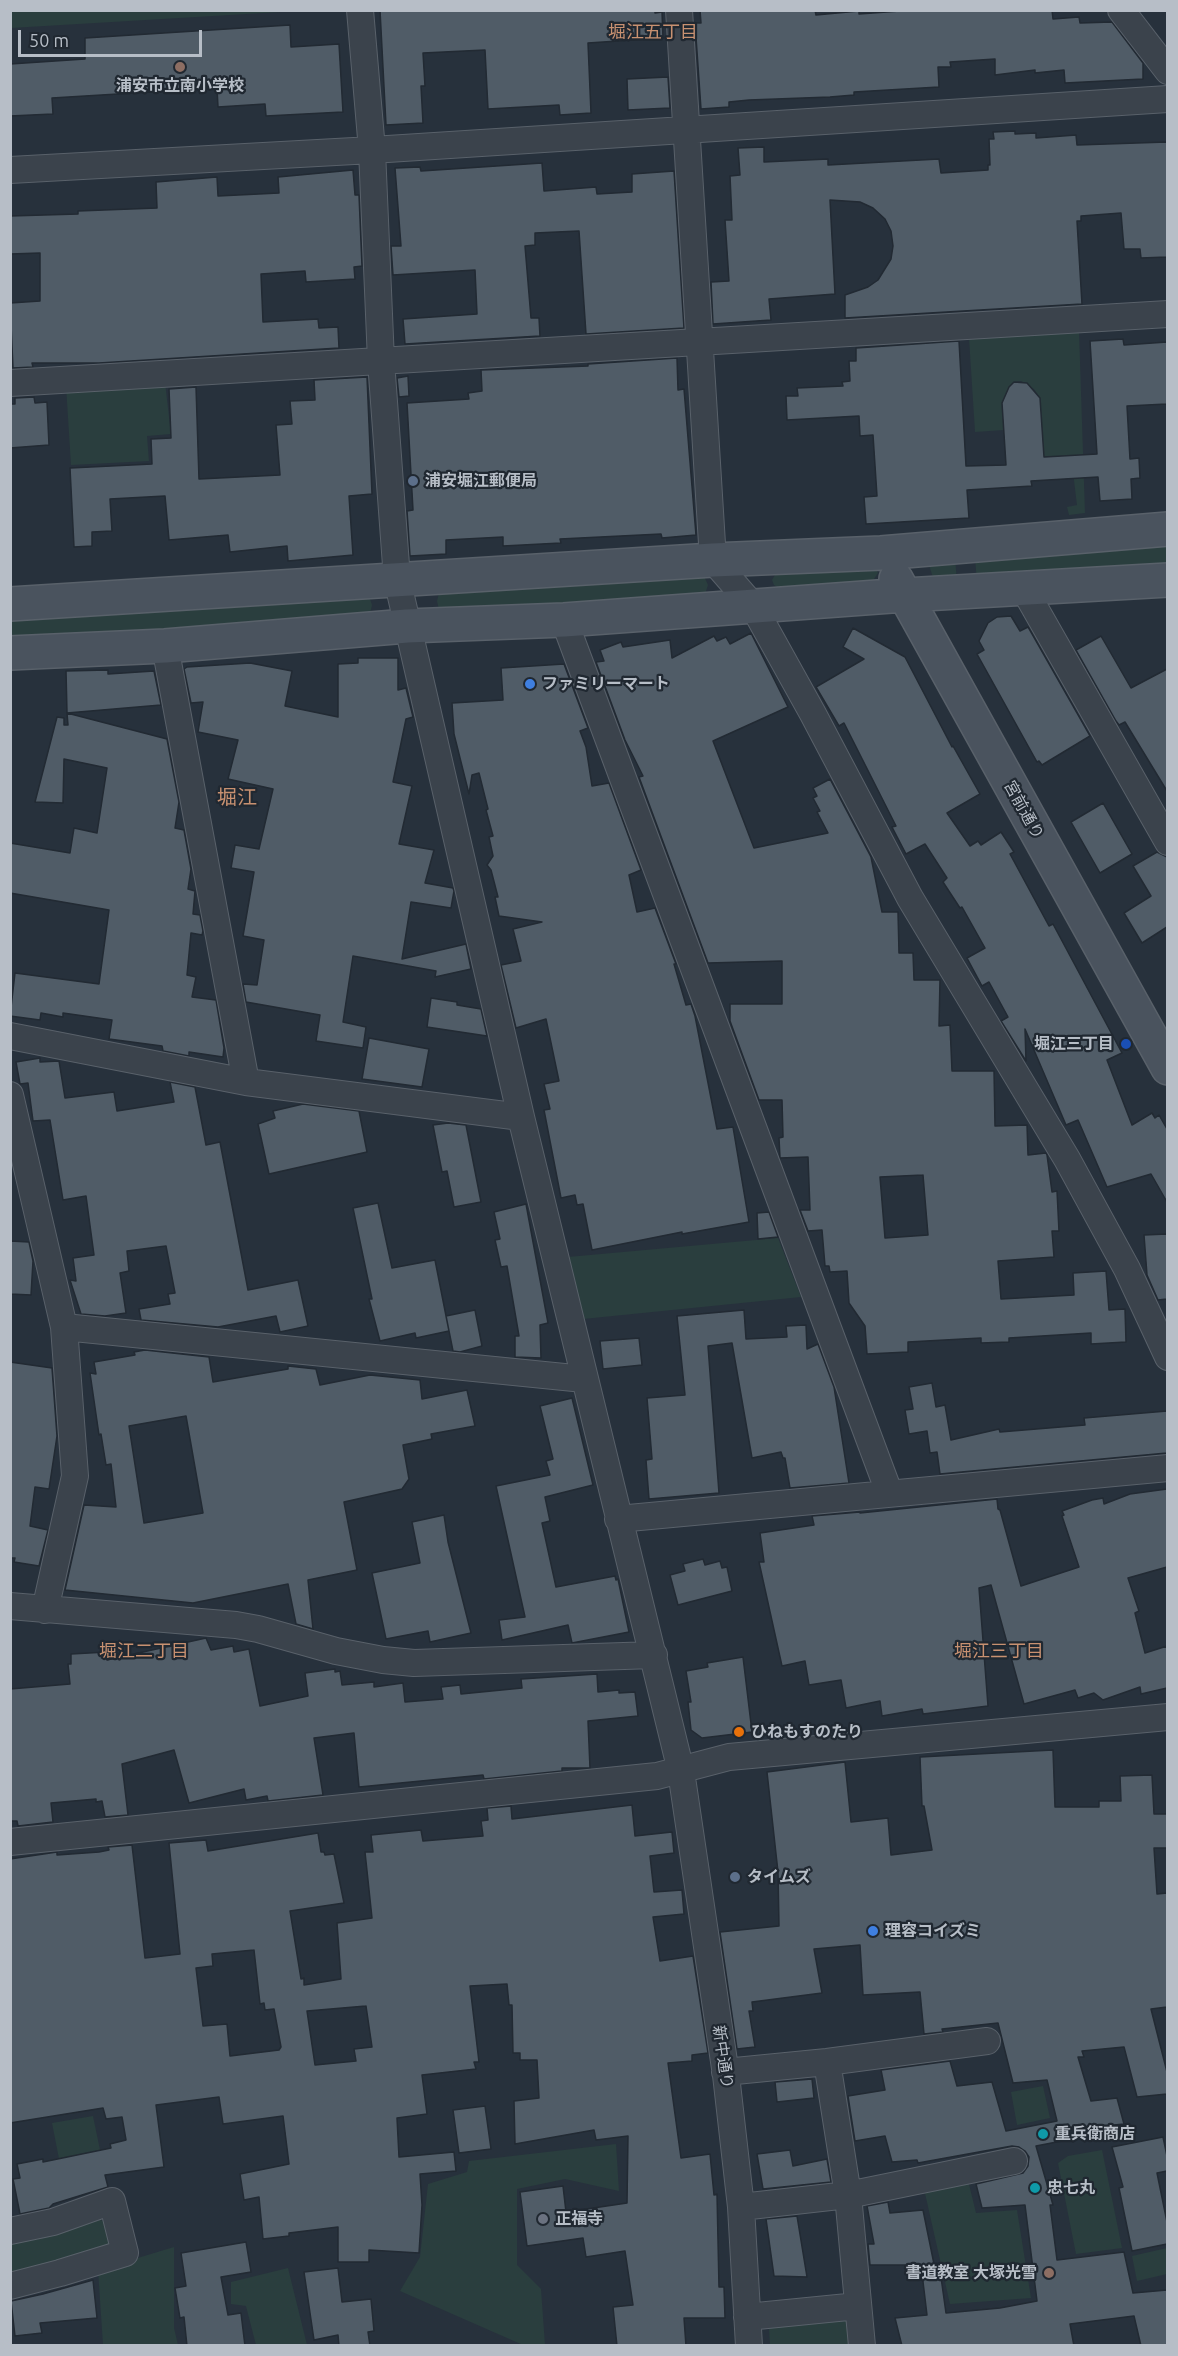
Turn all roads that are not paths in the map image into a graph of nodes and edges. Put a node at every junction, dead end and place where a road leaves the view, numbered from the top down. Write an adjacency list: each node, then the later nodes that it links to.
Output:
1 (360, 10): 7 (street, 新中通り)
2 (679, 10): 6 (street)
3 (1121, 10): 4 (street)
4 (1167, 71)
5 (1167, 99): 6 (street)
6 (686, 130): 7 (street); 10 (street)
7 (372, 150): 8 (street); 11 (street, 新中通り)
8 (10, 170)
9 (1167, 314): 10 (street)
10 (699, 342): 11 (street); 15 (street)
11 (381, 361): 12 (street); 16 (street, 新中通り)
12 (10, 383)
13 (1167, 529): 14 (street)
14 (881, 553): 15 (street); 19 (street, 宮前通り)
15 (713, 560): 16 (street); 21 (street)
16 (397, 579): 20 (street); 23 (street, 新中通り)
17 (1167, 580): 18 (street)
18 (1024, 589): 19 (street); 26 (street)
19 (905, 595): 21 (street); 28 (street, 宮前通り)
20 (10, 604)
21 (753, 606): 22 (street); 33 (street)
22 (564, 620): 23 (street); 36 (street)
23 (407, 626): 24 (street); 31 (street, 新中通り)
24 (165, 646): 25 (street); 29 (street)
25 (10, 653)
26 (1167, 842)
27 (10, 1036): 29 (street)
28 (1167, 1068)
29 (246, 1082): 31 (street)
30 (10, 1095): 32 (street)
31 (521, 1117): 34 (street, 新中通り)
32 (64, 1327): 34 (street); 39 (street)
33 (1167, 1357)
34 (584, 1379): 37 (street, 新中通り)
35 (1167, 1468): 36 (street)
36 (889, 1492): 37 (street)
37 (618, 1519): 40 (street, 新中通り)
38 (10, 1606): 39 (street)
39 (45, 1610): 40 (street)
40 (654, 1655): 42 (street, 新中通り)
41 (1167, 1717): 42 (street)
42 (681, 1771): 43 (street); 46 (street, 新中通り)
43 (10, 1842)
44 (987, 2041): 45 (street)
45 (827, 2062): 46 (street); 48 (street)
46 (725, 2072): 49 (street, 新中通り)
47 (1014, 2161): 48 (street)
48 (848, 2195): 49 (street); 52 (street)
49 (741, 2207): 53 (street, 新中通り)
50 (10, 2230): 51 (street)
51 (10, 2286)
52 (858, 2306): 53 (street); 55 (street)
53 (747, 2316): 54 (street, 新中通り)
54 (749, 2346)
55 (862, 2346)

